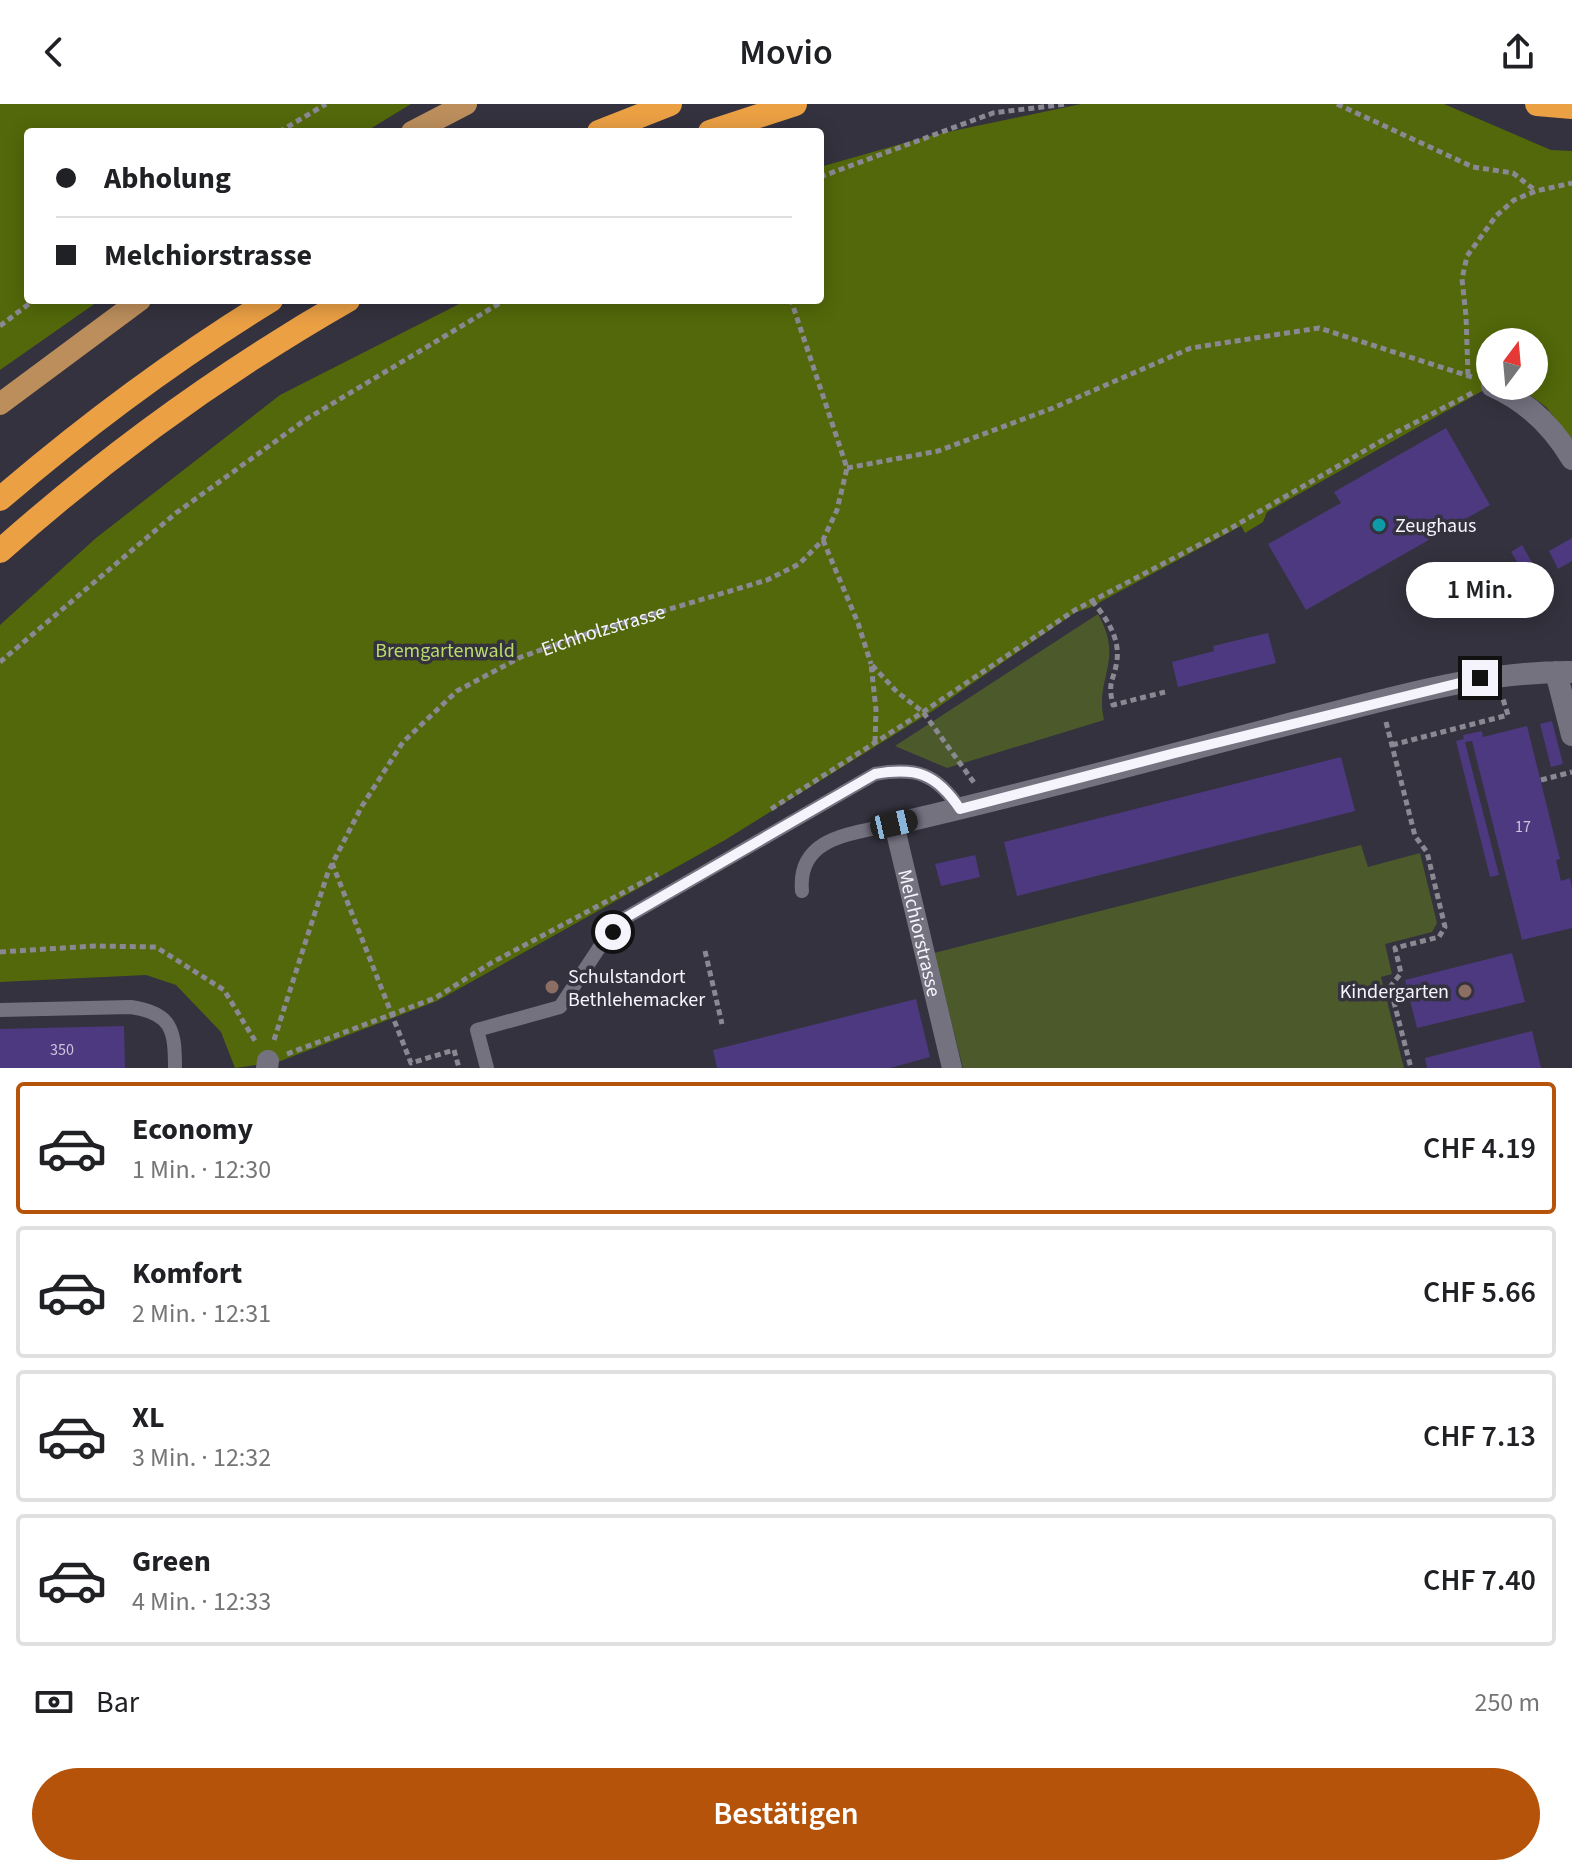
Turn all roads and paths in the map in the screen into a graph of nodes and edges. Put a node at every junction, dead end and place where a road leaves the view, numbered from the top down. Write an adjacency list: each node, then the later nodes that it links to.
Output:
1 (326, 104): 9 (path)
2 (466, 104): 10 (main road)
3 (670, 104): 11 (highway)
4 (795, 104): 12 (highway)
5 (1066, 104): 13 (path)
6 (1337, 104): 15 (path)
7 (1537, 104): 8 (highway)
8 (1572, 107)
9 (286, 128)
10 (420, 128)
11 (609, 128)
12 (722, 128)
13 (824, 176)
14 (1572, 183): 15 (path)
15 (1536, 191): 23 (path)
16 (29, 304): 22 (path)
17 (135, 304): 27 (main road)
18 (265, 304): 30 (highway)
19 (341, 304): 32 (highway)
20 (498, 304): 34 (path)
21 (792, 304): 29 (path)
22 (0, 326)
23 (1468, 375): 24 (path); 29 (path)
24 (1476, 379)
25 (1476, 392): 33 (path)
26 (1519, 400): 28 (street)
27 (0, 404)
28 (1572, 459)
29 (847, 468): 31 (path, Eichholzstrasse)
30 (0, 499)
31 (823, 540): 35 (path); 50 (path, Eichholzstrasse)
32 (0, 551)
33 (1092, 601): 38 (path); 40 (path)
34 (0, 662)
35 (871, 664): 40 (path); 42 (path)
36 (1564, 672): 37 (street); 41 (street)
37 (1497, 675): 39 (street); 43 (path)
38 (1165, 692)
39 (1380, 701): 43 (path); 46 (street)
40 (923, 712): 42 (path); 46 (path)
41 (1572, 735)
42 (875, 743): 48 (path)
43 (1392, 745): 63 (path)
44 (1572, 772): 45 (path)
45 (1541, 780)
46 (989, 803): 47 (street)
47 (960, 809): 49 (street); 61 (lane)
48 (763, 814)
49 (894, 824): 52 (lane); 62 (street, Melchiorstrasse)
50 (332, 863): 56 (path); 58 (path, Eichholzstrasse)
51 (670, 867): 56 (path)
52 (802, 891)
53 (705, 951): 57 (path)
54 (0, 952): 58 (path)
55 (0, 1010): 59 (lane)
56 (392, 1014): 58 (path); 60 (path)
57 (722, 1024)
58 (267, 1065)
59 (175, 1068)
60 (459, 1068)
61 (487, 1068)
62 (952, 1068)
63 (1411, 1068)

